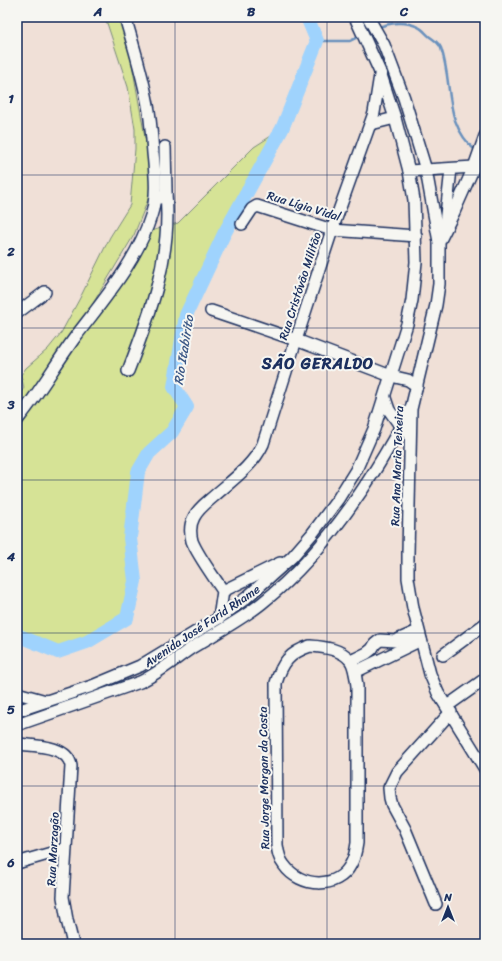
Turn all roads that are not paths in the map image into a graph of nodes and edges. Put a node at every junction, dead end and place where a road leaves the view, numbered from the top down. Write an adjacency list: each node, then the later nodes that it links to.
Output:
1 (125, 17): 14 (street)
2 (355, 17): 4 (street)
3 (369, 19): 11 (street)
4 (380, 72): 5 (street); 6 (street, Rua Cristóvão Militão)
5 (395, 118): 6 (street); 12 (street)
6 (370, 124): 16 (street, Rua Cristóvão Militão)
7 (484, 140): 9 (street, Rua Ana Maria Teixeira)
8 (165, 147): 13 (street)
9 (474, 165): 10 (street); 17 (street, Rua Ana Maria Teixeira)
10 (451, 169): 11 (street); 17 (street)
11 (426, 170): 12 (street); 19 (street)
12 (409, 171): 18 (street)
13 (166, 194): 14 (street); 24 (street)
14 (156, 200): 29 (street)
15 (242, 224): 16 (street, Rua Lígia Vidal)
16 (332, 230): 18 (street, Rua Lígia Vidal); 23 (street, Rua Cristóvão Militão)
17 (445, 230): 19 (street, Rua Ana Maria Teixeira)
18 (416, 236): 25 (street)
19 (439, 242): 26 (street, Rua Ana Maria Teixeira)
20 (45, 292): 22 (street)
21 (211, 311): 23 (street)
22 (17, 313)
23 (296, 340): 25 (street); 33 (street, Rua Cristóvão Militão)
24 (128, 372)
25 (391, 376): 26 (street); 27 (street)
26 (417, 386): 28 (street, Rua Ana Maria Teixeira)
27 (385, 398): 30 (street); 32 (street)
28 (411, 409): 30 (street, Avenida José Farid Rhame); 31 (street, Rua Ana Maria Teixeira)
29 (17, 420)
30 (401, 427): 31 (street); 45 (street, Avenida José Farid Rhame)
31 (410, 456): 36 (street, Rua Ana Maria Teixeira)
32 (292, 557): 33 (street); 34 (street)
33 (223, 591): 34 (street)
34 (219, 618): 42 (street)
35 (485, 624): 37 (street)
36 (420, 636): 38 (street); 39 (street); 43 (street, Rua Ana Maria Teixeira)
37 (443, 655)
38 (350, 661): 39 (street, Rua Jorge Morgan da Costa); 39 (street, Rua Jorge Morgan da Costa)
39 (355, 672)
40 (485, 679): 43 (street)
41 (17, 693): 42 (street)
42 (46, 701): 44 (street)
43 (449, 709): 47 (street, Rua Ana Maria Teixeira); 50 (street)
44 (17, 711)
45 (18, 727)
46 (17, 744): 48 (street, Rua Marzagão)
47 (485, 769)
48 (65, 849): 49 (street); 51 (street, Rua Marzagão)
49 (17, 863)
50 (436, 904)
51 (73, 944)

